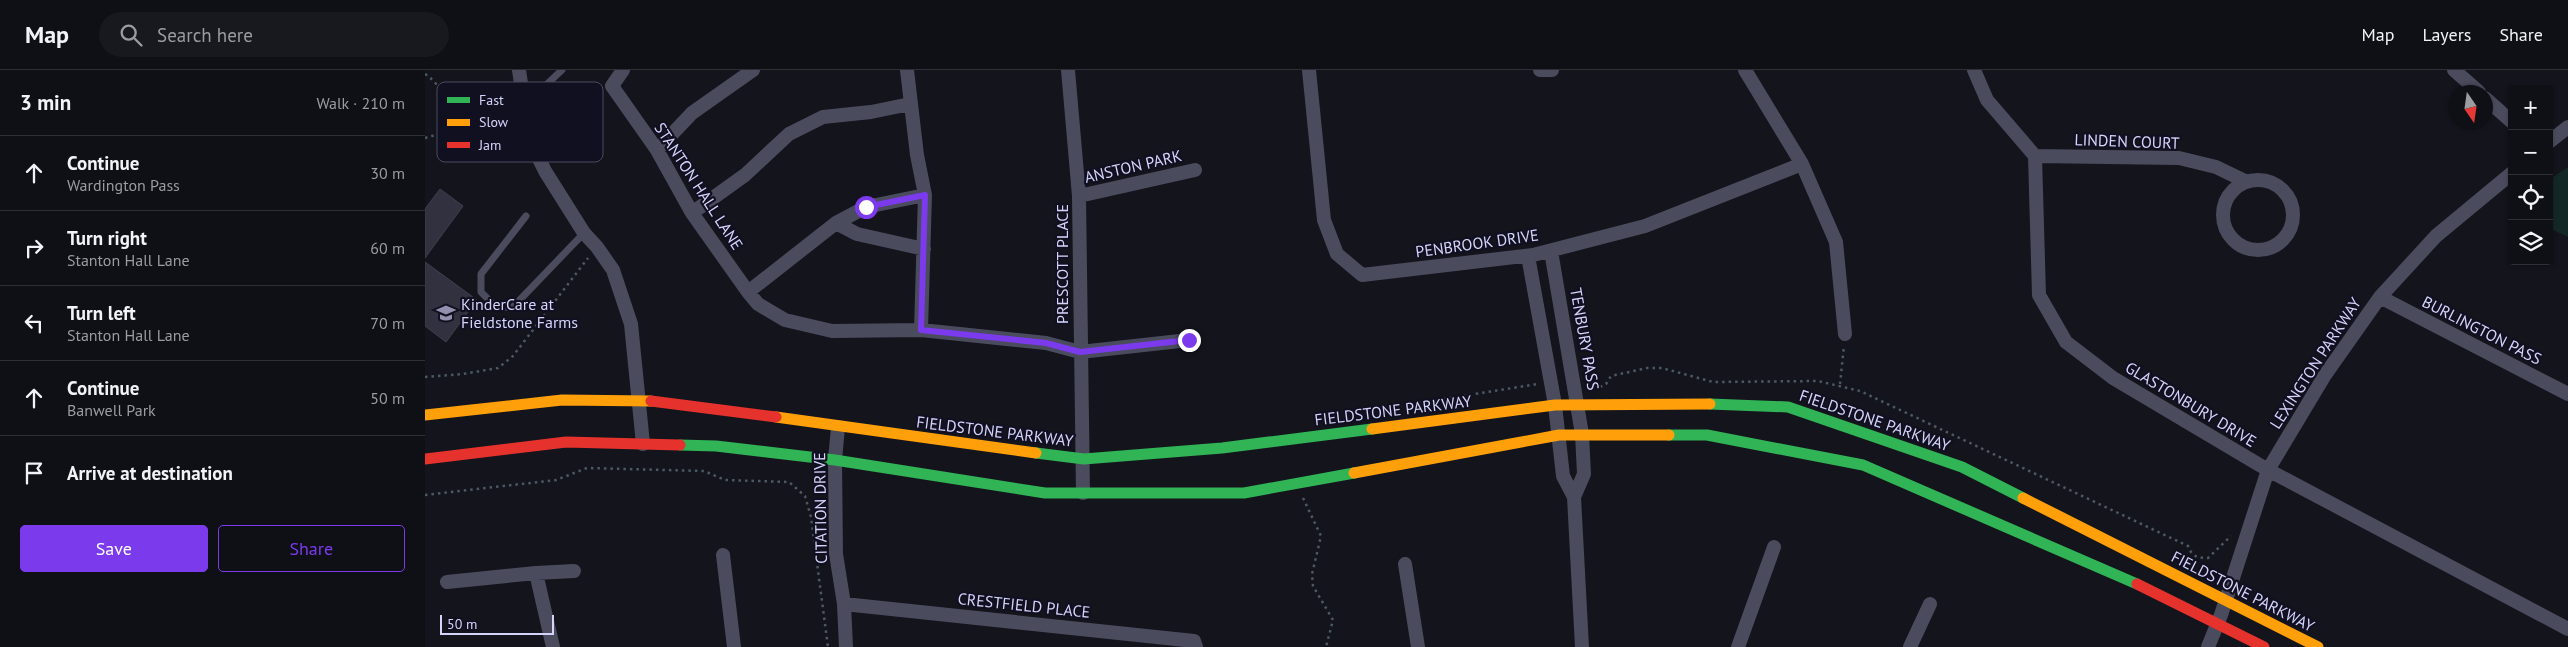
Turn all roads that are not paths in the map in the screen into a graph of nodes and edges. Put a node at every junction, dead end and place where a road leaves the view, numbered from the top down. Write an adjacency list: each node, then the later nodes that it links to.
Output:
1 (562, 70): 12 (lane)
2 (623, 70): 19 (street, STANTON HALL LANE)
3 (753, 70): 19 (street)
4 (907, 70): 14 (street)
5 (1068, 70): 27 (street, PRESCOTT PLACE)
6 (1309, 70): 34 (street, PENBROOK DRIVE)
7 (1540, 70): 8 (street)
8 (1552, 70)
9 (1745, 70): 22 (street)
10 (1974, 70): 20 (street)
11 (2454, 70): 13 (street)
12 (551, 82)
13 (2471, 85)
14 (910, 104): 26 (street); 28 (street)
15 (2493, 105): 16 (street)
16 (2508, 118)
17 (2568, 127): 18 (street)
18 (2553, 139)
19 (657, 150): 28 (street, STANTON HALL LANE)
20 (2035, 156): 25 (street, LINDEN COURT); 53 (street, GLASTONBURY DRIVE)
21 (542, 162): 31 (street)
22 (1802, 164): 33 (street, PENBROOK DRIVE); 38 (street)
23 (1195, 170): 27 (street, ANSTON PARK)
24 (2510, 175): 36 (street, LEXINGTON PARKWAY)
25 (2245, 181): 25 (street, LINDEN COURT)
26 (925, 195): 30 (street); 32 (street)
27 (1079, 196): 40 (street, PRESCOTT PLACE)
28 (691, 213): 35 (street, STANTON HALL LANE)
29 (526, 216): 31 (lane)
30 (836, 223): 32 (street); 35 (street)
31 (584, 234): 42 (street)
32 (923, 249): 37 (street)
33 (1551, 250): 34 (street, PENBROOK DRIVE); 43 (street, TENBURY PASS)
34 (1528, 256): 44 (street)
35 (748, 292): 37 (street, STANTON HALL LANE)
36 (2380, 297): 41 (street, BURLINGTON PASS); 53 (street, LEXINGTON PARKWAY)
37 (921, 330): 40 (street, STANTON HALL LANE)
38 (1845, 334)
39 (1189, 340): 40 (street)
40 (1080, 352): 51 (street, PRESCOTT PLACE)
41 (2568, 394)
42 (639, 401): 45 (street, FIELDSTONE PARKWAY); 46 (street, FIELDSTONE PARKWAY); 49 (street)
43 (1579, 404): 44 (street, FIELDSTONE PARKWAY); 47 (street, TENBURY PASS); 62 (street, FIELDSTONE PARKWAY)
44 (1555, 405): 48 (street); 51 (street, FIELDSTONE PARKWAY)
45 (425, 415)
46 (838, 427): 51 (street, FIELDSTONE PARKWAY); 52 (street, CITATION DRIVE)
47 (1582, 434): 48 (street); 55 (street, TENBURY PASS); 65 (street)
48 (1559, 435): 54 (street); 55 (street)
49 (643, 444): 50 (street); 52 (street)
50 (425, 459)
51 (1084, 459): 54 (street, PRESCOTT PLACE)
52 (835, 460): 54 (street); 63 (street, CITATION DRIVE)
53 (2268, 470): 62 (street, LEXINGTON PARKWAY); 66 (street, GLASTONBURY DRIVE)
54 (1083, 493)
55 (1573, 497): 72 (street)
56 (1774, 547): 73 (street)
57 (723, 555): 68 (street)
58 (1405, 564): 71 (street)
59 (574, 571): 60 (street)
60 (536, 573): 61 (street); 67 (street)
61 (447, 582)
62 (2226, 600): 65 (street, LEXINGTON PARKWAY); 77 (street, FIELDSTONE PARKWAY)
63 (844, 604): 69 (street, CITATION DRIVE); 70 (street, CRESTFIELD PLACE)
64 (1929, 604): 74 (street)
65 (2218, 623): 75 (street, LEXINGTON PARKWAY); 76 (street)
66 (2568, 629)
67 (553, 647)
68 (734, 647)
69 (846, 647)
70 (1195, 647)
71 (1418, 647)
72 (1582, 647)
73 (1738, 647)
74 (1910, 647)
75 (2208, 647)
76 (2265, 647)
77 (2318, 647)

